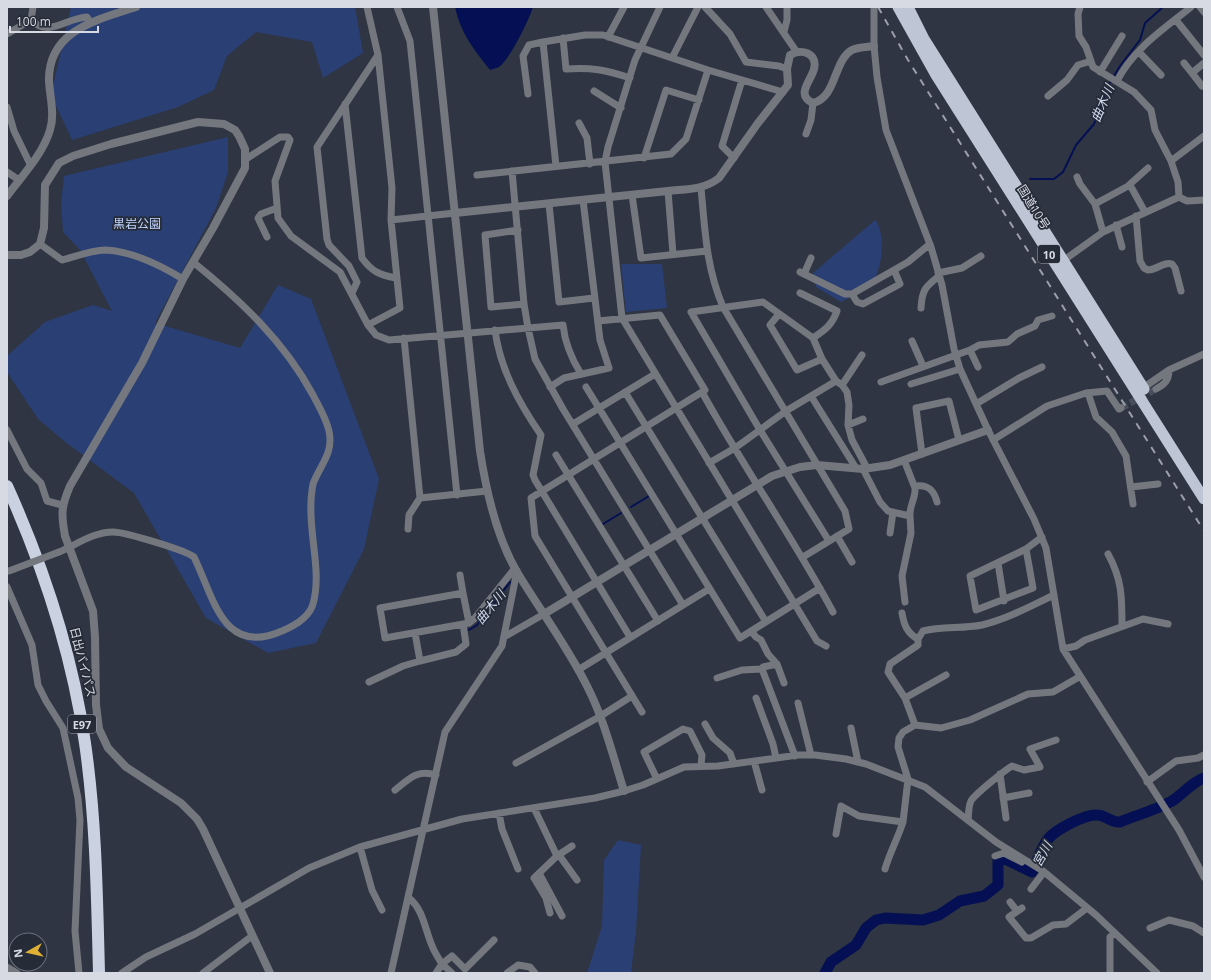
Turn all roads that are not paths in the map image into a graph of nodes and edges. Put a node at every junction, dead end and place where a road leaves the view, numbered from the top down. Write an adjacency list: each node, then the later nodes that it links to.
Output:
1 (33, 7): 19 (street)
2 (136, 7): 21 (street)
3 (367, 7): 32 (street)
4 (397, 7): 88 (street)
5 (433, 7): 87 (street)
6 (624, 7): 25 (street)
7 (660, 7): 28 (street)
8 (698, 7): 34 (street)
9 (705, 7): 38 (street)
10 (766, 7): 22 (street)
11 (787, 7): 22 (street)
12 (874, 7): 29 (street)
13 (898, 7): 104 (highway, 国道10号 / 10)
14 (908, 7): 104 (highway, 国道10号 / 10)
15 (1080, 7): 35 (street)
16 (1191, 7): 20 (street)
17 (1200, 7): 18 (street)
18 (1204, 12)
19 (31, 20): 21 (street); 23 (street)
20 (1176, 20): 31 (street); 33 (street)
21 (90, 22): 64 (street)
22 (784, 32): 30 (street)
23 (7, 34)
24 (1122, 36): 40 (street)
25 (608, 37): 26 (street); 28 (street)
26 (563, 38): 27 (street); 43 (street)
27 (543, 42): 49 (street); 66 (street)
28 (640, 46): 34 (street); 43 (street)
29 (874, 46): 52 (street); 96 (street)
30 (796, 51): 38 (street); 52 (street)
31 (1139, 52): 42 (street); 44 (street)
32 (378, 55): 53 (street); 90 (street)
33 (1204, 55)
34 (672, 58): 39 (street)
35 (1091, 61): 40 (street); 50 (street)
36 (1184, 64): 41 (street)
37 (1204, 64): 41 (street)
38 (787, 68): 48 (street)
39 (708, 70): 45 (street); 51 (street)
40 (1100, 72): 44 (street)
41 (1192, 73): 46 (street)
42 (1161, 76)
43 (630, 78): 55 (street)
44 (1113, 79): 62 (street)
45 (742, 80): 48 (street); 60 (street)
46 (1202, 86)
47 (594, 91): 55 (street)
48 (783, 92): 60 (street)
49 (528, 94)
50 (1048, 96)
51 (699, 100): 59 (street); 59 (street)
52 (813, 103): 57 (street)
53 (345, 104): 107 (street); 110 (street)
54 (7, 108): 64 (street)
55 (621, 108): 63 (street)
56 (579, 123): 65 (street)
57 (806, 134)
58 (1204, 136): 62 (street)
59 (644, 158): 63 (street)
60 (734, 158): 74 (street)
61 (246, 159): 85 (street); 95 (street); 103 (street)
62 (1171, 160): 79 (street)
63 (605, 162): 65 (street); 78 (street)
64 (30, 164): 72 (street)
65 (590, 164): 66 (street)
66 (556, 166): 68 (street)
67 (1148, 168): 73 (street)
68 (512, 171): 70 (street); 84 (street)
69 (7, 172): 72 (street)
70 (477, 175)
71 (1077, 177): 83 (street)
72 (19, 180): 77 (street)
73 (1128, 185): 83 (street); 86 (street)
74 (701, 188): 75 (street); 98 (street)
75 (668, 191): 76 (street); 99 (street)
76 (632, 195): 78 (street); 99 (street)
77 (7, 196)
78 (608, 198): 80 (street); 119 (street)
79 (1179, 198): 81 (street); 86 (street)
80 (583, 200): 82 (street); 113 (street)
81 (1204, 200)
82 (548, 204): 84 (street); 113 (street)
83 (1096, 204): 93 (street)
84 (516, 207): 87 (street); 92 (street)
85 (277, 208): 94 (street); 110 (street)
86 (1145, 212): 89 (street)
87 (455, 213): 88 (street); 125 (street)
88 (427, 216): 90 (street); 124 (street)
89 (1136, 216): 91 (street); 109 (street)
90 (391, 220): 107 (street)
91 (1116, 226): 93 (street); 97 (street)
92 (518, 230): 114 (street); 114 (street)
93 (1103, 232): 104 (street)
94 (267, 237)
95 (40, 244): 100 (street); 108 (street)
96 (930, 244): 105 (street); 106 (street)
97 (1122, 247)
98 (707, 250): 99 (street); 115 (street)
99 (673, 254)
100 (7, 255)
101 (981, 256): 106 (street)
102 (811, 258): 112 (street)
103 (193, 262): 108 (street); 201 (street)
104 (1060, 263): 147 (highway, 国道10号 / 10)
105 (894, 270): 112 (street); 112 (street)
106 (939, 275): 116 (street); 132 (street)
107 (396, 278): 121 (street)
108 (183, 279): 191 (street)
109 (1181, 291)
110 (352, 293): 121 (street)
111 (800, 293): 127 (street)
112 (852, 294)
113 (594, 298): 120 (street)
114 (524, 304): 122 (street)
115 (723, 307): 117 (street); 156 (street); 162 (street)
116 (921, 308)
117 (779, 314): 127 (street); 133 (street)
118 (1052, 316): 129 (street)
119 (622, 318): 120 (street); 140 (street); 149 (street)
120 (598, 321): 139 (street)
121 (368, 325): 126 (street)
122 (528, 328): 123 (street); 139 (street); 144 (street)
123 (495, 330): 125 (street); 184 (street)
124 (440, 334): 125 (street); 126 (street); 185 (street)
125 (468, 334): 183 (street)
126 (404, 338): 186 (street)
127 (813, 338): 133 (street)
128 (912, 341): 134 (street)
129 (970, 350): 132 (street); 135 (street)
130 (862, 354): 142 (street)
131 (1204, 354): 138 (street)
132 (956, 355): 134 (street); 137 (street)
133 (822, 359): 142 (street)
134 (923, 366): 141 (street)
135 (978, 367)
136 (1042, 367): 152 (street)
137 (960, 369): 143 (street); 152 (street)
138 (1169, 370): 146 (street); 147 (street)
139 (581, 374): 144 (street)
140 (655, 374): 148 (street); 155 (street)
141 (881, 382)
142 (839, 383): 151 (street); 159 (street)
143 (911, 384)
144 (550, 387): 158 (street)
145 (586, 387): 153 (street)
146 (1156, 389)
147 (1140, 390): 181 (highway, 国道10号 / 10); 187 (highway, 国道10号 / 10)
148 (625, 392): 153 (street); 160 (street)
149 (702, 392): 155 (street); 167 (street)
150 (1088, 393): 154 (street); 165 (street); 182 (street)
151 (811, 396): 156 (street); 174 (street)
152 (976, 404): 163 (street)
153 (599, 408): 158 (street); 166 (street)
154 (1121, 408)
155 (675, 409): 160 (street); 172 (street)
156 (786, 411): 162 (street); 173 (street)
157 (863, 418): 159 (street)
158 (573, 424): 170 (street)
159 (848, 425): 174 (street)
160 (646, 426): 166 (street); 194 (street)
161 (7, 430): 191 (street)
162 (760, 430): 167 (street); 175 (street)
163 (988, 430): 164 (street); 165 (street)
164 (959, 440): 168 (street); 168 (street)
165 (994, 440): 199 (street)
166 (620, 443): 170 (street); 197 (street)
167 (736, 448): 172 (street); 177 (street)
168 (922, 454): 171 (street)
169 (556, 455): 176 (street)
170 (594, 459): 176 (street); 203 (street)
171 (904, 460): 174 (street); 180 (street)
172 (709, 463): 188 (street)
173 (817, 465): 174 (street); 175 (street); 198 (street)
174 (862, 468): 192 (street)
175 (784, 471): 177 (street); 200 (street)
176 (568, 475): 184 (street); 208 (street)
177 (758, 484): 188 (street); 205 (street)
178 (1158, 484): 182 (street)
179 (7, 486): 312 (highway, 日出バイパス / E97)
180 (915, 486): 189 (street); 193 (street)
181 (1204, 486)
182 (1131, 487): 190 (street)
183 (487, 491): 185 (street); 209 (street)
184 (541, 491): 212 (street); 218 (street)
185 (457, 495): 186 (street)
186 (420, 498): 195 (street)
187 (1204, 499)
188 (731, 500): 194 (street); 221 (street)
189 (937, 502)
190 (1133, 504)
191 (62, 505): 201 (street)
192 (893, 512): 193 (street); 196 (street)
193 (910, 516): 220 (street)
194 (701, 518): 197 (street); 227 (street)
195 (408, 529)
196 (890, 533)
197 (675, 534): 203 (street); 215 (street)
198 (837, 536): 200 (street); 206 (street)
199 (1042, 536): 202 (street); 217 (street)
200 (829, 541): 205 (street)
201 (69, 547): 210 (street, bridge); 298 (street)
202 (1026, 549): 207 (street); 219 (street)
203 (650, 550): 208 (street); 222 (street)
204 (1108, 554): 230 (street)
205 (803, 558): 214 (street)
206 (852, 562)
207 (998, 563): 219 (street); 219 (street)
208 (623, 566): 212 (street); 226 (street)
209 (516, 570): 225 (street); 228 (street); 234 (street)
210 (8, 571)
211 (460, 575): 216 (street)
212 (596, 583): 218 (street); 233 (street)
213 (7, 588): 311 (street)
214 (820, 588): 221 (street); 223 (street)
215 (709, 589): 222 (street); 231 (street)
216 (463, 593): 228 (street); 232 (street)
217 (1054, 595): 235 (street); 237 (street)
218 (571, 598): 225 (street); 238 (street)
219 (1004, 601)
220 (905, 602)
221 (795, 604): 227 (street); 236 (street)
222 (683, 605): 226 (street)
223 (833, 612)
224 (902, 613): 235 (street)
225 (544, 614): 234 (street); 242 (street)
226 (658, 621): 233 (street)
227 (766, 622): 231 (street)
228 (466, 623): 232 (street); 239 (street)
229 (1168, 624): 230 (street)
230 (1122, 625): 237 (street)
231 (751, 631): 240 (street)
232 (415, 633): 239 (street)
233 (630, 637): 238 (street)
234 (504, 638): 268 (street)
235 (918, 639): 250 (street)
236 (826, 646)
237 (1063, 649): 244 (street)
238 (605, 653): 242 (street); 248 (street)
239 (420, 661): 246 (street)
240 (777, 664): 241 (street); 247 (street)
241 (762, 669): 245 (street); 260 (street)
242 (578, 670): 253 (street)
243 (946, 675): 250 (street)
244 (1079, 677): 255 (street); 271 (street)
245 (717, 678)
246 (369, 682)
247 (784, 683)
248 (632, 696): 252 (street); 253 (street)
249 (756, 698): 261 (street)
250 (905, 698): 255 (street)
251 (798, 703): 258 (street)
252 (642, 712)
253 (599, 717): 264 (street); 274 (street)
254 (705, 724): 265 (street)
255 (915, 726): 270 (street)
256 (851, 728): 263 (street)
257 (1056, 740): 267 (street)
258 (811, 755): 260 (street); 263 (street)
259 (1204, 755): 271 (street)
260 (795, 756): 261 (street)
261 (776, 758): 262 (street)
262 (754, 761): 265 (street); 273 (street)
263 (858, 762): 270 (street)
264 (516, 763)
265 (734, 764): 266 (street)
266 (701, 765): 269 (street); 269 (street)
267 (1000, 774): 276 (street); 280 (street)
268 (436, 775): 272 (street); 282 (street)
269 (657, 779): 274 (street)
270 (908, 779): 280 (street); 281 (street)
271 (1147, 782): 293 (street)
272 (395, 790)
273 (762, 790)
274 (624, 792): 277 (street)
275 (1029, 793): 276 (street)
276 (1003, 798): 279 (street)
277 (534, 808): 278 (street); 286 (street)
278 (499, 813): 282 (street); 290 (street)
279 (1006, 818)
280 (968, 820): 288 (street)
281 (903, 822): 283 (street); 289 (street)
282 (424, 828): 285 (street); 296 (street)
283 (836, 834)
284 (572, 846): 286 (street)
285 (360, 847): 298 (street); 300 (street)
286 (558, 855): 292 (street); 294 (street)
287 (995, 856): 288 (street)
288 (1028, 862): 291 (street)
289 (885, 868)
290 (518, 869)
291 (1043, 872): 295 (street); 299 (street)
292 (539, 873): 301 (street); 302 (street)
293 (1204, 877)
294 (577, 880)
295 (1031, 889)
296 (409, 898): 308 (street); 316 (street)
297 (1010, 902): 299 (street)
298 (240, 907): 306 (street); 313 (street)
299 (1086, 908): 304 (street)
300 (382, 910)
301 (550, 913)
302 (562, 916)
303 (1150, 928): 305 (street)
304 (1115, 933): 321 (street); 322 (street)
305 (1204, 933)
306 (252, 936): 314 (street); 315 (street)
307 (494, 940): 308 (street)
308 (442, 964): 317 (street); 318 (street)
309 (7, 967): 310 (street)
310 (17, 973)
311 (78, 973)
312 (98, 973)
313 (122, 973)
314 (203, 973)
315 (270, 973)
316 (391, 973)
317 (436, 973)
318 (452, 973)
319 (507, 973): 320 (street)
320 (535, 973)
321 (1110, 973)
322 (1156, 973)

